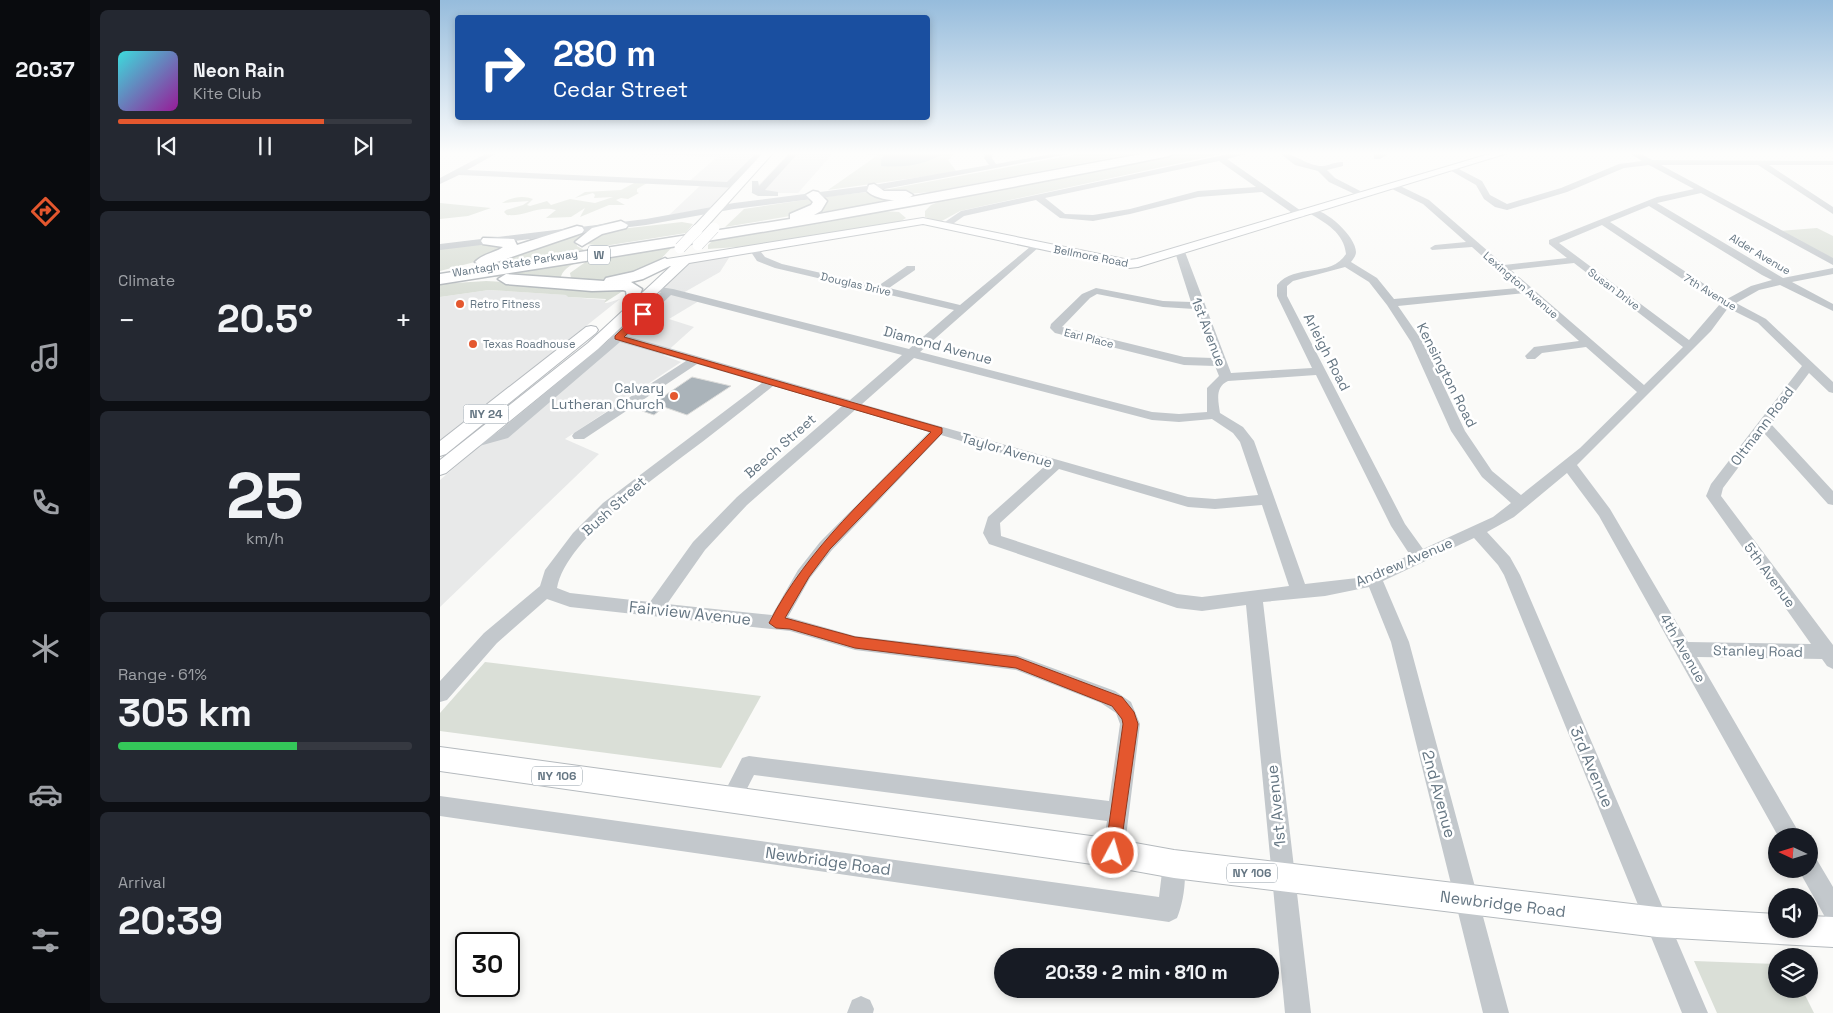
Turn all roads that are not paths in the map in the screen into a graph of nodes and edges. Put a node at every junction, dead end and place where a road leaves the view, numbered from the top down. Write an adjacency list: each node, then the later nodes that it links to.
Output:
1 (724, 199): 21 (main road, NY 24)
2 (742, 199): 20 (main road, NY 24)
3 (779, 199): 20 (street)
4 (817, 199): 25 (highway)
5 (910, 199): 25 (highway, Wantagh State Parkway / W)
6 (918, 199): 24 (highway, Wantagh State Parkway / W)
7 (939, 199): 27 (highway)
8 (1028, 199): 30 (street)
9 (1040, 199): 10 (street)
10 (1172, 199)
11 (1282, 199): 23 (street)
12 (1350, 199): 23 (main road, Bellmore Road)
13 (1420, 199): 34 (street, Lexington Avenue)
14 (1490, 199): 15 (street)
15 (1532, 199)
16 (1660, 199): 19 (street)
17 (1720, 199): 46 (street)
18 (1816, 199): 22 (street)
19 (1650, 203): 28 (street); 54 (street, Alder Avenue)
20 (734, 206): 21 (street); 31 (main road, NY 24)
21 (717, 209): 26 (street); 31 (main road, NY 24)
22 (1833, 211)
23 (1306, 213): 42 (main road, Bellmore Road); 48 (street)
24 (836, 216): 27 (highway); 40 (highway, Wantagh State Parkway / W)
25 (783, 220): 40 (highway, Wantagh State Parkway / W)
26 (646, 222): 29 (street); 31 (street)
27 (917, 222): 30 (main road, Bellmore Road); 39 (main road, Bellmore Road)
28 (1603, 222): 45 (street, Susan Drive); 60 (street, 7th Avenue)
29 (621, 225): 32 (highway)
30 (944, 226): 36 (main road, Bellmore Road)
31 (704, 228): 35 (main road, NY 24, bridge); 43 (main road, NY 24, bridge)
32 (582, 234): 33 (street); 40 (highway); 44 (highway)
33 (488, 241): 37 (street); 44 (highway)
34 (1474, 244): 38 (street); 50 (street, Lexington Avenue)
35 (697, 246): 41 (main road); 43 (main road, NY 24)
36 (1036, 246): 42 (main road, Bellmore Road); 63 (street, Beech Street)
37 (440, 247)
38 (1435, 248)
39 (754, 249): 41 (main road, Bellmore Road); 56 (street, Douglas Drive)
40 (607, 251): 47 (highway); 52 (highway, Wantagh State Parkway / W); 53 (highway, Wantagh State Parkway / W)
41 (735, 252): 43 (main road, Bellmore Road)
42 (1180, 252): 61 (street, 1st Avenue)
43 (682, 254): 47 (main road, Bellmore Road); 55 (main road, NY 24)
44 (497, 258): 52 (highway)
45 (1576, 260): 50 (street); 67 (street, Susan Drive)
46 (1833, 262)
47 (666, 263): 58 (main road, NY 24)
48 (1345, 264): 59 (street, Kensington Road); 73 (street, Arleigh Road)
49 (911, 268): 56 (street)
50 (1502, 268): 57 (street, Lexington Avenue)
51 (1833, 271): 54 (street, Andrew Avenue)
52 (440, 273)
53 (440, 280): 58 (highway)
54 (1782, 282): 60 (street, Andrew Avenue); 62 (street, Alder Avenue)
55 (663, 289): 64 (main road, NY 24); 68 (street, Diamond Avenue)
56 (881, 290): 63 (street, Douglas Drive)
57 (1527, 290): 59 (street); 66 (street, Lexington Avenue)
58 (633, 294): 65 (main road, NY 24)
59 (1391, 303): 92 (street, Kensington Road)
60 (1726, 304): 67 (street, Andrew Avenue); 72 (street, 7th Avenue)
61 (1198, 306): 71 (street, 1st Avenue); 71 (street, Earl Place)
62 (1833, 308)
63 (963, 309): 68 (street, Beech Street)
64 (612, 336): 70 (street, Taylor Avenue); 76 (main road, NY 24); 84 (street)
65 (580, 339): 76 (main road); 85 (main road, NY 24)
66 (1589, 343): 69 (street); 78 (street, Lexington Avenue)
67 (1689, 346): 78 (street, Andrew Avenue)
68 (912, 353): 79 (street, Beech Street); 80 (street, Diamond Avenue)
69 (1531, 356)
70 (695, 360): 75 (street, Taylor Avenue); 83 (street)
71 (1220, 362): 74 (street, 1st Avenue)
72 (1809, 365): 77 (street, 7th Avenue); 81 (street, Oltmann Road)
73 (1320, 371): 74 (street); 94 (street, Arleigh Road)
74 (1226, 377): 80 (street, 1st Avenue)
75 (771, 382): 79 (street, Taylor Avenue); 96 (street, Bush Street)
76 (542, 388): 84 (main road, NY 24)
77 (1833, 388)
78 (1644, 391): 87 (street, Andrew Avenue)
79 (852, 405): 82 (street, Taylor Avenue); 99 (street, Beech Street)
80 (1214, 415): 90 (street)
81 (1764, 424): 89 (street, Oltmann Road); 91 (street)
82 (938, 431): 86 (street, Taylor Avenue); 100 (street)
83 (579, 436)
84 (472, 444): 88 (main road, NY 24)
85 (440, 450)
86 (1056, 464): 90 (street, Taylor Avenue); 98 (street, Andrew Avenue)
87 (1569, 465): 92 (street, Andrew Avenue); 101 (street, 4th Avenue)
88 (440, 469)
89 (1716, 487): 102 (street, 5th Avenue)
90 (1267, 500): 97 (street)
91 (1833, 500)
92 (1521, 503): 93 (street, Andrew Avenue)
93 (1476, 530): 94 (street, Andrew Avenue); 115 (street, 3rd Avenue)
94 (1419, 556): 95 (street, Andrew Avenue)
95 (1373, 578): 97 (street, Andrew Avenue); 113 (street, 2nd Avenue)
96 (548, 589): 99 (street, Fairview Avenue); 103 (street)
97 (1299, 591): 98 (street, Andrew Avenue)
98 (1254, 598): 111 (street, 1st Avenue)
99 (654, 609): 100 (street, Fairview Avenue)
100 (776, 623): 107 (street, Fairview Avenue)
101 (1683, 649): 102 (street, Stanley Road); 108 (street, 4th Avenue)
102 (1831, 655)
103 (440, 694)
104 (440, 759): 105 (main road, Newbridge Road / NY 106)
105 (730, 801): 107 (street); 109 (main road, Newbridge Road / NY 106)
106 (440, 806): 110 (street, Newbridge Road)
107 (1117, 812): 109 (street, Fairview Avenue)
108 (1785, 828)
109 (1113, 853): 110 (main road, Newbridge Road / NY 106)
110 (1174, 864): 111 (main road, Newbridge Road / NY 106)
111 (1284, 877): 113 (main road, Newbridge Road / NY 106); 117 (street, 1st Avenue)
112 (1815, 878): 114 (street)
113 (1467, 900): 115 (main road, Newbridge Road / NY 106); 118 (street, 2nd Avenue)
114 (1833, 909)
115 (1657, 922): 116 (main road, Newbridge Road / NY 106); 119 (street, 3rd Avenue)
116 (1833, 932)
117 (1298, 1013)
118 (1496, 1013)
119 (1695, 1013)

